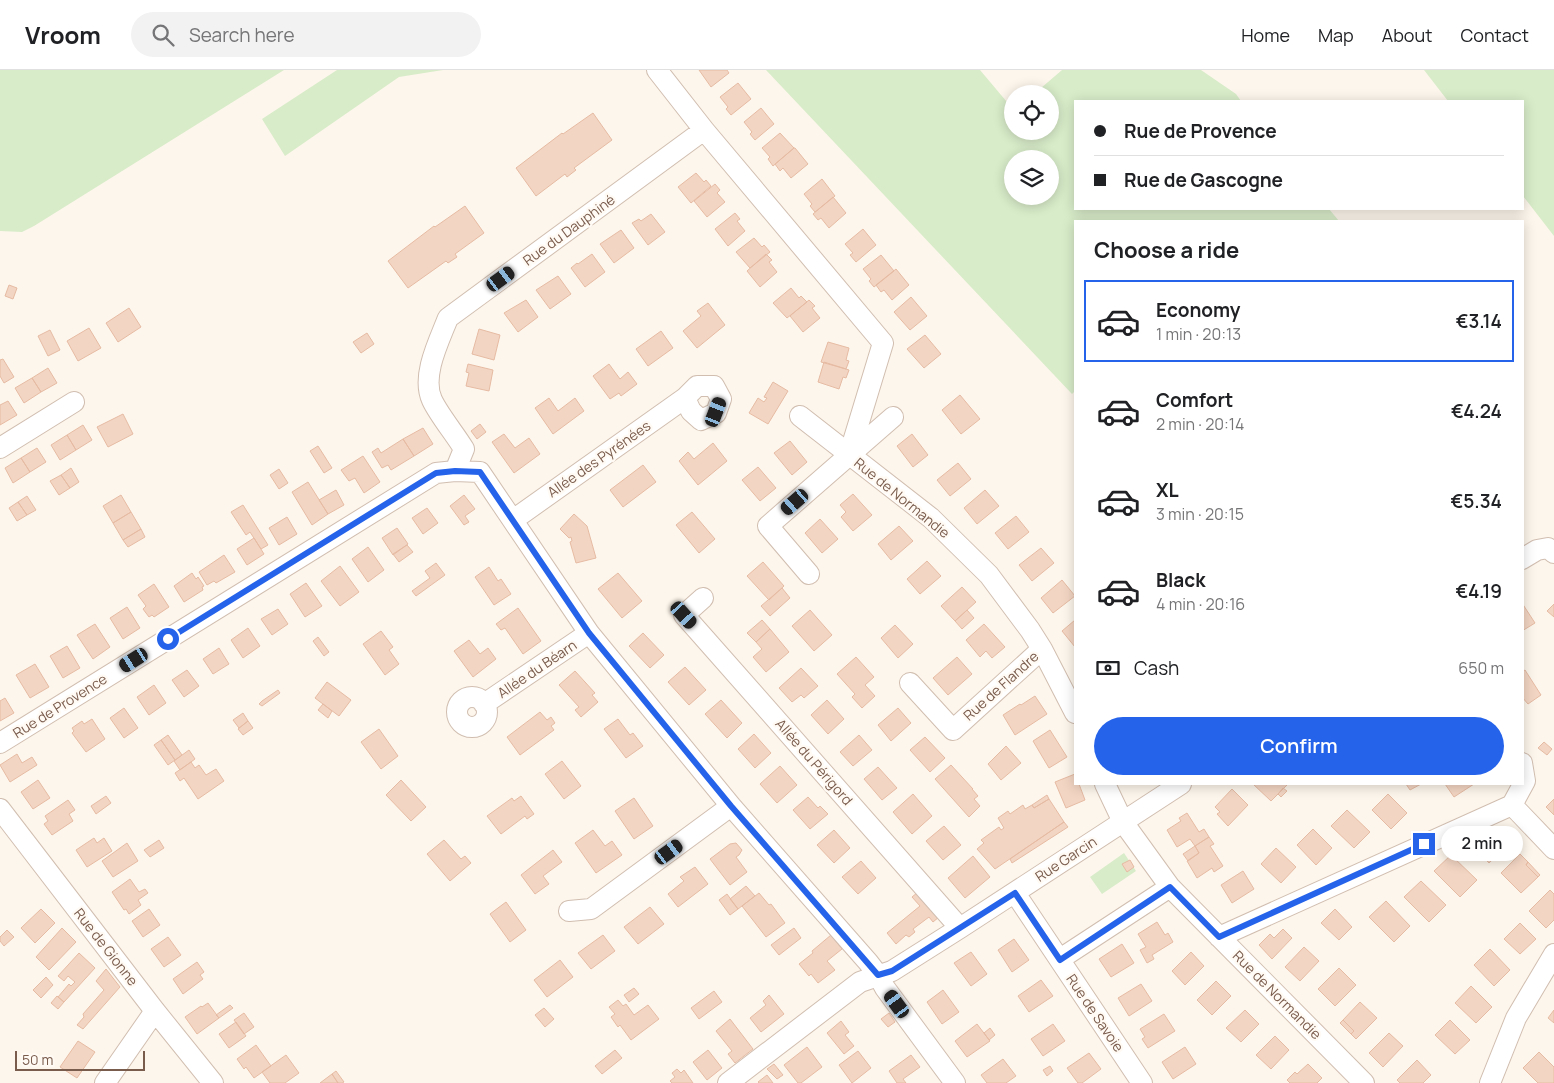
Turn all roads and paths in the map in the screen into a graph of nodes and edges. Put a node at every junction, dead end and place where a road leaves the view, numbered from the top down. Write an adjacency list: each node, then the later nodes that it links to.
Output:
1 (657, 70): 2 (street)
2 (704, 130): 8 (street); 9 (street, Rue du Dauphiné)
3 (685, 398): 10 (street, Allée des Pyrénées)
4 (74, 402): 7 (street)
5 (800, 416): 8 (street, Rue de Normandie)
6 (893, 416): 8 (street)
7 (0, 448)
8 (849, 455): 11 (street); 14 (street, Rue de Normandie)
9 (455, 471): 10 (street, Rue de Provence); 18 (street, Rue de Provence)
10 (513, 520): 13 (street)
11 (809, 574)
12 (703, 598): 30 (street, Allée du Périgord)
13 (589, 633): 16 (street, Allée du Béarn); 23 (street)
14 (1042, 649): 15 (street, Rue de Flandre); 17 (street, Rue de Normandie)
15 (910, 683)
16 (484, 704)
17 (1074, 711)
18 (0, 743)
19 (1105, 785): 25 (street, Rue de Normandie)
20 (1179, 785): 25 (street, Rue Garcin)
21 (1523, 785): 22 (street)
22 (1512, 805): 26 (street); 31 (street)
23 (731, 806): 29 (street); 34 (street)
24 (0, 809): 35 (street, Rue de Gionne)
25 (1123, 822): 27 (street, Rue de Normandie); 28 (street, Rue Garcin)
26 (1554, 849)
27 (1170, 887): 31 (street, Rue de Normandie); 33 (street)
28 (1015, 893): 30 (street, Rue Garcin); 33 (street, Rue de Savoie)
29 (570, 910)
30 (960, 928): 34 (street, Rue Garcin)
31 (1219, 937): 41 (street, Rue de Normandie)
32 (1554, 954): 42 (street)
33 (1060, 960): 40 (street, Rue de Savoie)
34 (878, 975): 38 (street, Rue Garcin); 39 (street)
35 (155, 1011): 36 (street); 37 (street, Rue de Gionne)
36 (105, 1083)
37 (213, 1083)
38 (728, 1083)
39 (955, 1083)
40 (1142, 1083)
41 (1364, 1083)
42 (1490, 1083)

